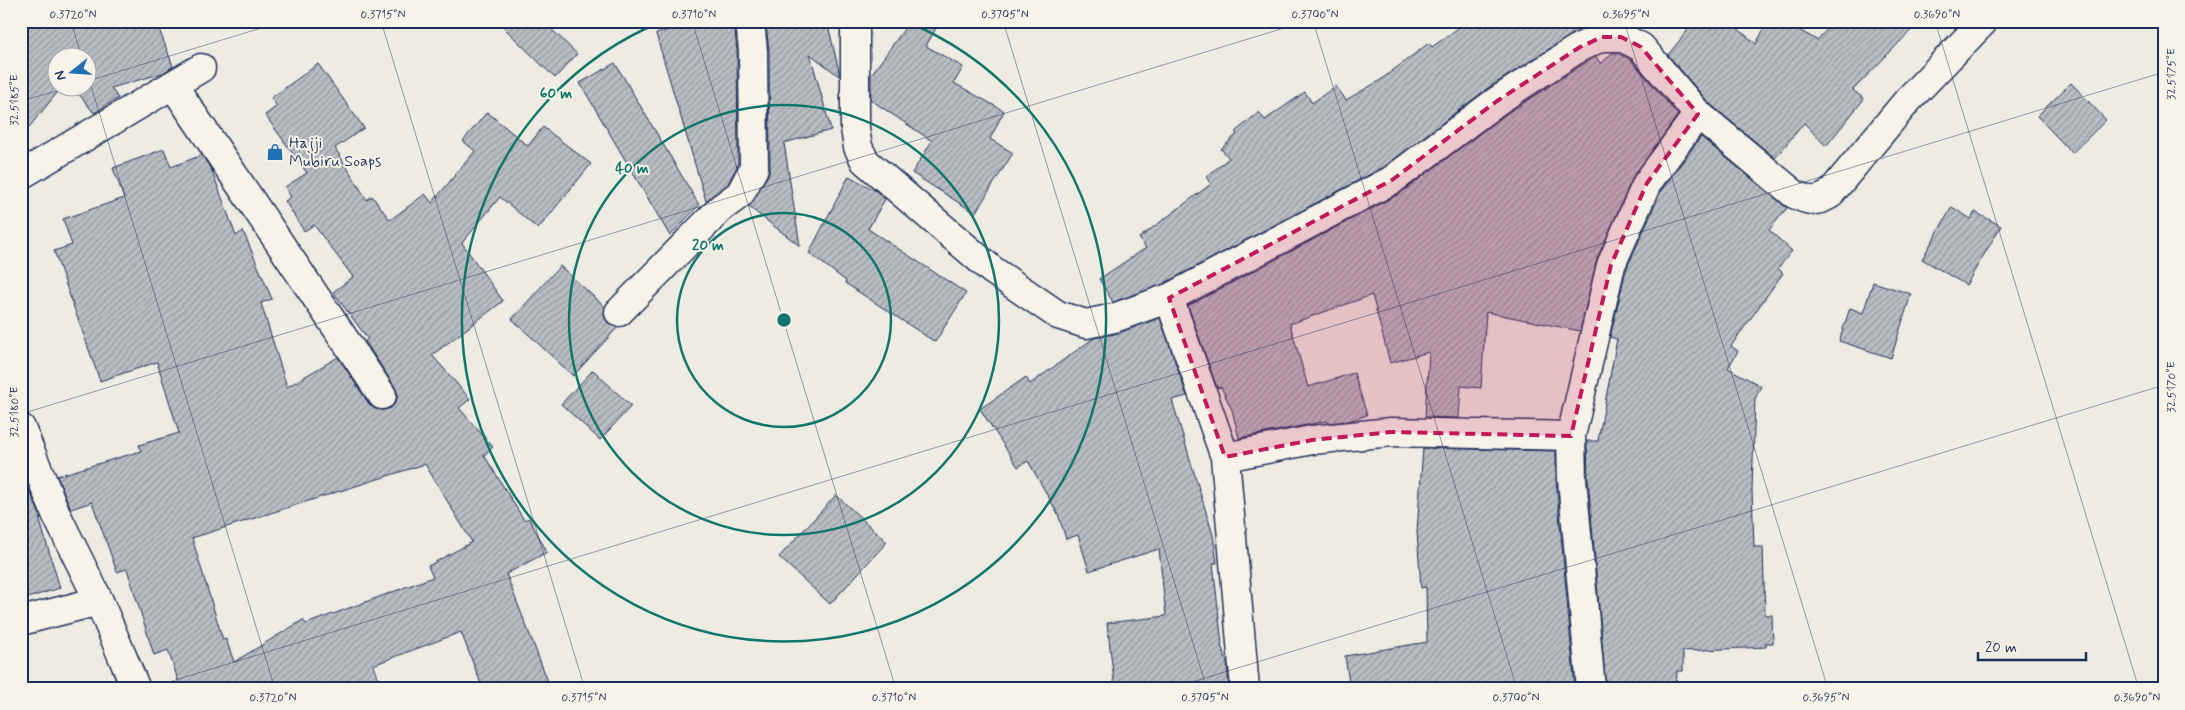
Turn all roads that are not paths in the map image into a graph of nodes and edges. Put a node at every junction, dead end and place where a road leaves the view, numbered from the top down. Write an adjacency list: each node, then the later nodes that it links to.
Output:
1 (750, 21): 9 (street)
2 (855, 21): 8 (street)
3 (1984, 21): 6 (street)
4 (201, 68): 5 (street)
5 (173, 85): 7 (street); 10 (street)
6 (1698, 114): 8 (street); 12 (street)
7 (21, 175)
8 (1169, 298): 13 (street)
9 (619, 312)
10 (382, 394)
11 (21, 428): 14 (street)
12 (1571, 436): 13 (street); 18 (street)
13 (1225, 457): 17 (street)
14 (99, 601): 15 (street); 16 (street)
15 (21, 621)
16 (136, 689)
17 (1245, 689)
18 (1591, 689)

